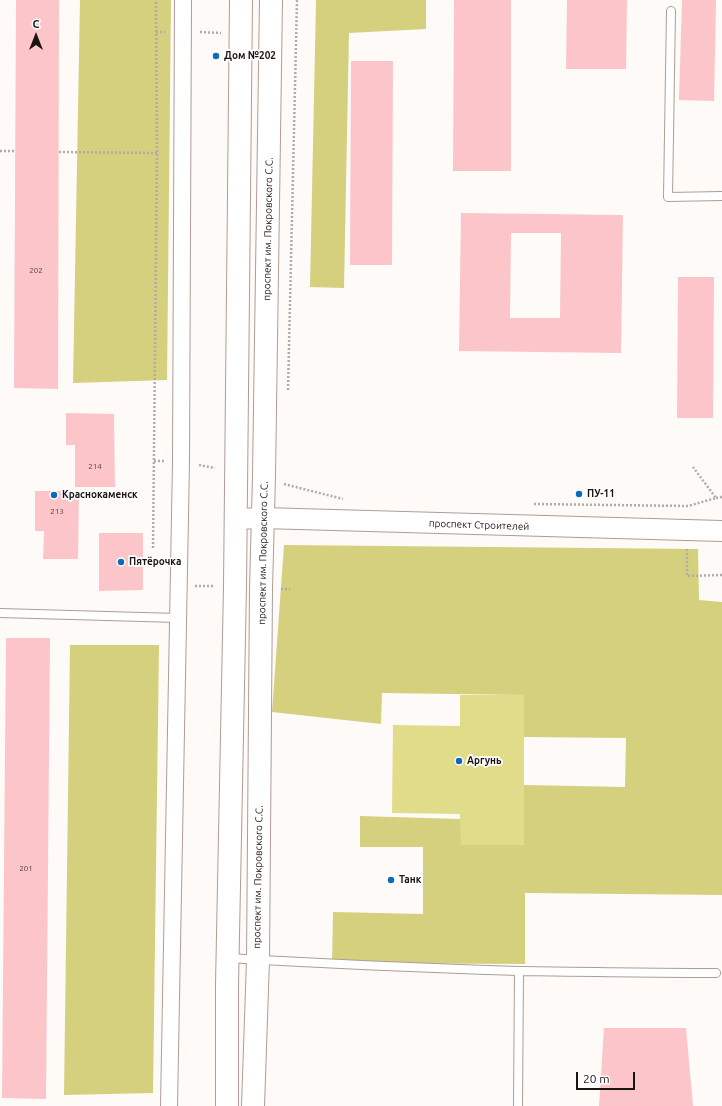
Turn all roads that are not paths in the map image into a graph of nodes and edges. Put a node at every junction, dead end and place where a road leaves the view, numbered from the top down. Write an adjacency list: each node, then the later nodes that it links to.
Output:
1 (183, 0): 10 (street)
2 (241, 0): 7 (main road)
3 (271, 0): 6 (main road, проспект им. Покровского С.С.)
4 (670, 11): 5 (lane)
5 (722, 196)
6 (263, 518): 7 (street, проспект Строителей); 8 (street, проспект Строителей); 12 (main road, проспект им. Покровского С.С.)
7 (235, 519): 11 (main road)
8 (722, 532)
9 (0, 613): 10 (lane)
10 (178, 618): 15 (street)
11 (228, 958): 12 (lane); 16 (main road)
12 (258, 960): 13 (lane); 17 (main road, проспект им. Покровского С.С.)
13 (519, 971): 14 (lane); 18 (lane)
14 (716, 974)
15 (169, 1106)
16 (227, 1106)
17 (253, 1106)
18 (518, 1106)

